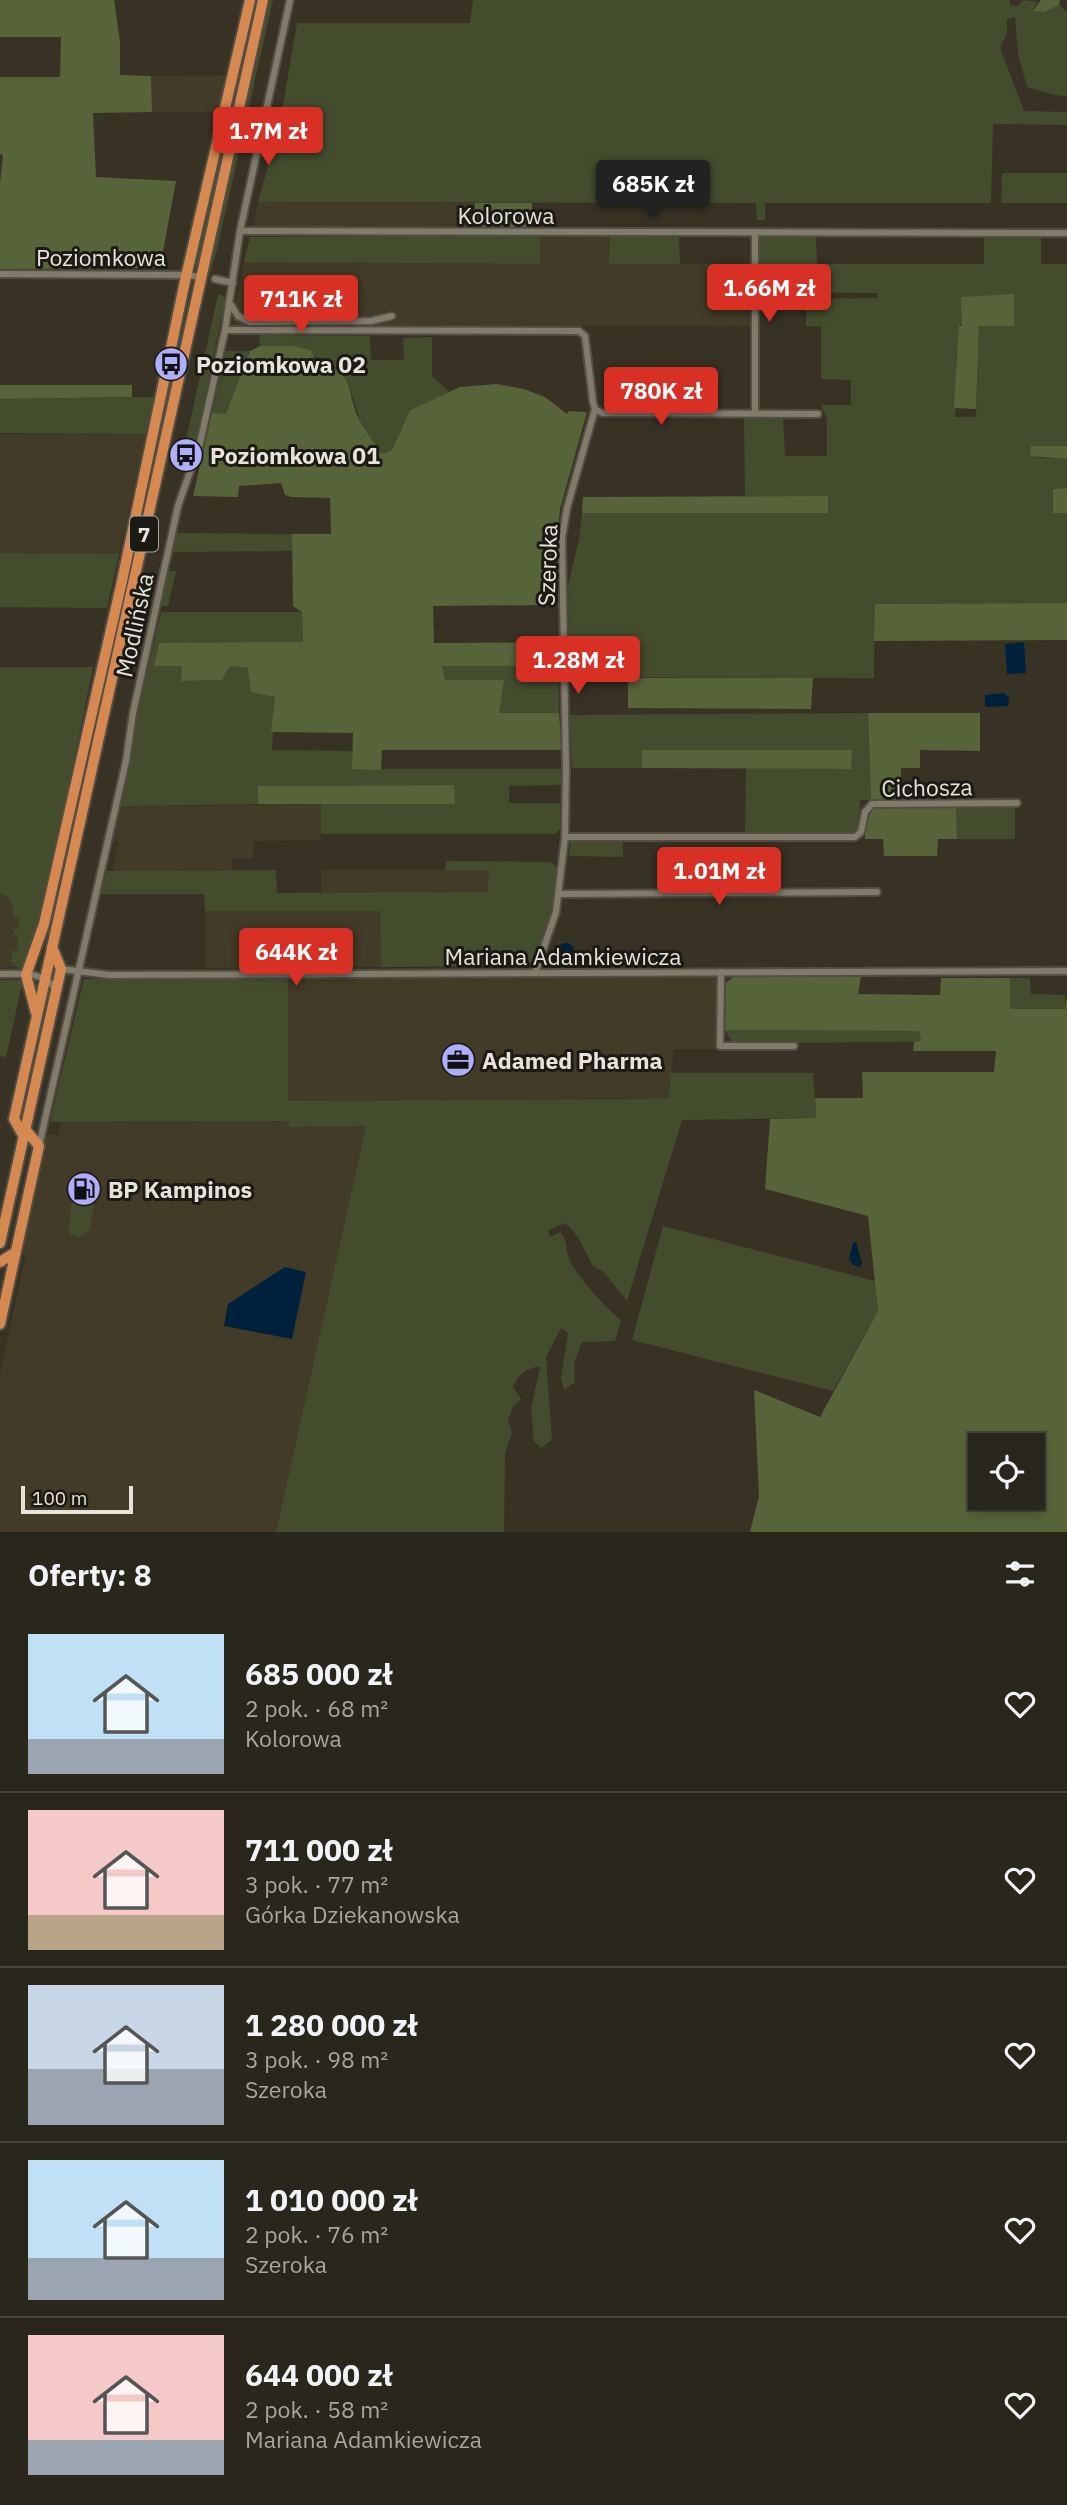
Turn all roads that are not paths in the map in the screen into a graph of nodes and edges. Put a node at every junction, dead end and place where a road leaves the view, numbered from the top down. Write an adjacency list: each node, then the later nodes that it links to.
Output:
1 (250, 0): 8 (highway)
2 (263, 0): 9 (highway, 7)
3 (290, 0): 4 (street, Modlińska)
4 (240, 231): 6 (street, Kolorowa); 11 (street, Modlińska)
5 (1067, 233): 6 (street, Kolorowa)
6 (755, 234): 16 (street)
7 (0, 274): 8 (street, Poziomkowa)
8 (186, 275): 9 (street, Poziomkowa); 29 (highway)
9 (201, 277): 22 (highway, 7)
10 (215, 279): 11 (street)
11 (233, 283): 12 (street, Modlińska)
12 (230, 304): 13 (street); 14 (street, Modlińska)
13 (392, 317)
14 (225, 330): 15 (street); 25 (street, Modlińska)
15 (595, 409): 16 (street); 19 (street, Szeroka)
16 (755, 413): 17 (street)
17 (818, 414)
18 (1017, 803): 19 (street, Cichosza)
19 (565, 837): 21 (street, Szeroka)
20 (877, 892): 21 (street)
21 (559, 894): 27 (street, Szeroka)
22 (52, 947): 23 (highway); 30 (highway, 7)
23 (61, 969): 25 (street, Mariana Adamkiewicza); 31 (highway)
24 (1067, 971): 26 (street, Mariana Adamkiewicza)
25 (78, 972): 27 (street, Mariana Adamkiewicza); 35 (street, Modlińska)
26 (721, 972): 27 (street, Mariana Adamkiewicza); 33 (street)
27 (535, 973)
28 (0, 974): 29 (street)
29 (26, 975): 30 (street); 32 (highway)
30 (45, 978): 31 (street); 32 (highway, 7)
31 (56, 990): 34 (highway)
32 (36, 1016): 34 (highway, 7)
33 (794, 1046)
34 (25, 1129): 35 (highway); 36 (highway)
35 (41, 1141): 37 (highway)
36 (0, 1243)
37 (16, 1252): 38 (highway); 39 (highway)
38 (0, 1262)
39 (0, 1324)

